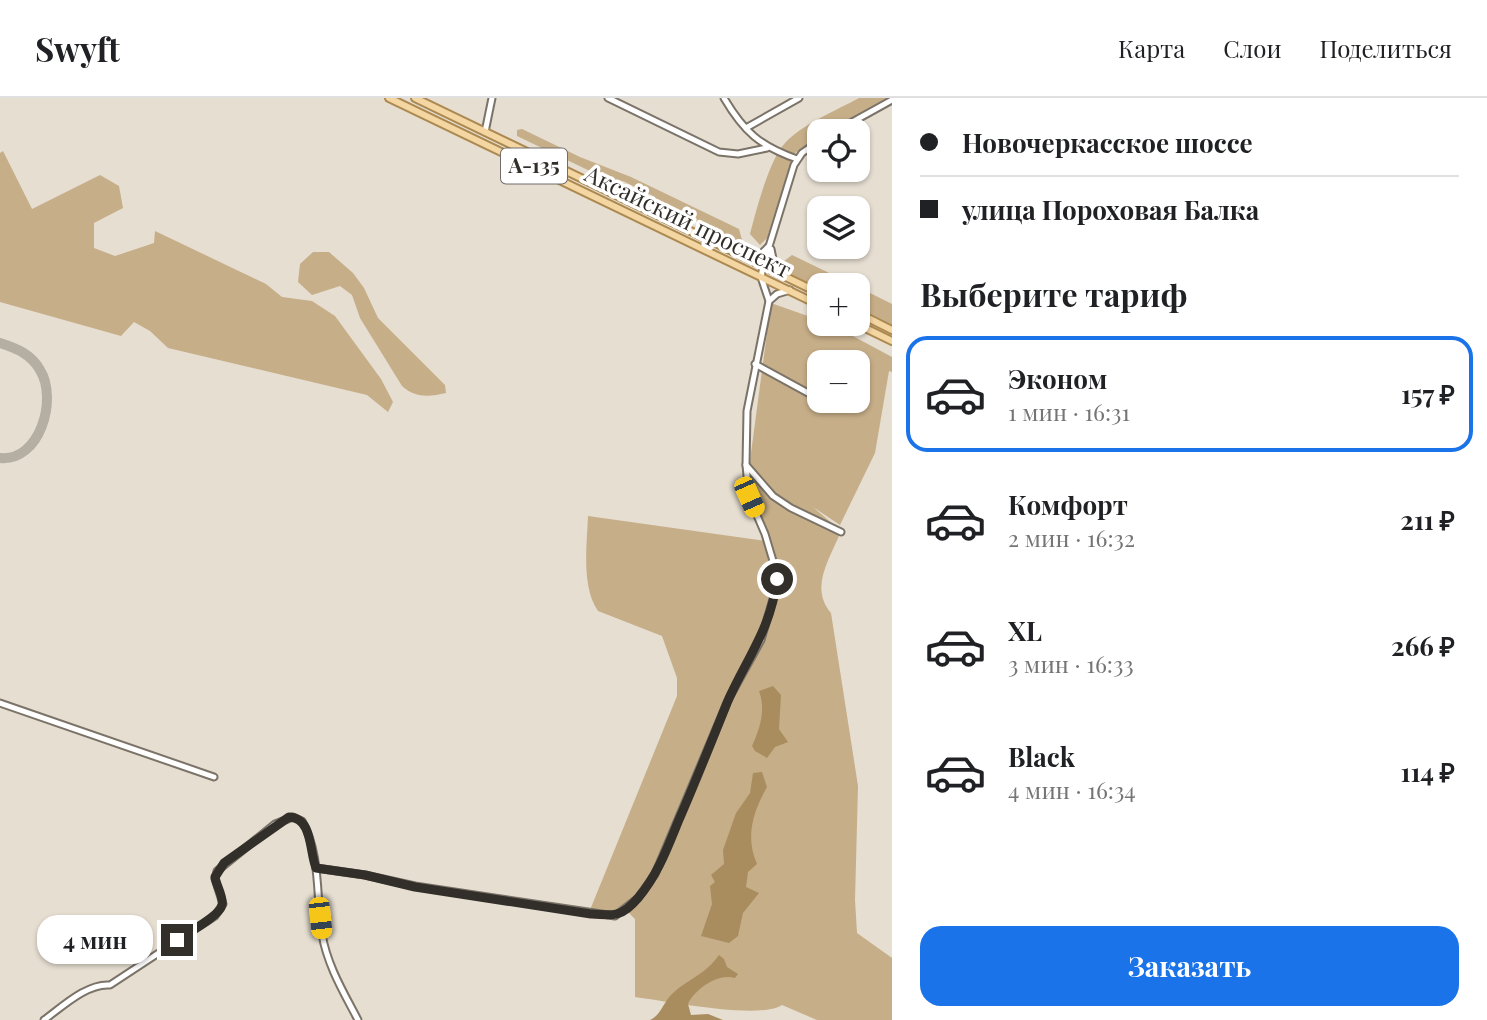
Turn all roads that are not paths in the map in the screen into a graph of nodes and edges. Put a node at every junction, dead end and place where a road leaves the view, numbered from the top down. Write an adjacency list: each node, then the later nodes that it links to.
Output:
1 (389, 98): 16 (main road, Аксайский проспект / А-135)
2 (415, 98): 10 (main road, Аксайский проспект / А-135)
3 (492, 98): 10 (street)
4 (608, 98): 11 (street)
5 (724, 98): 9 (street)
6 (799, 98): 9 (street)
7 (892, 100): 8 (street)
8 (858, 119)
9 (746, 128): 11 (street)
10 (485, 132): 15 (main road, Аксайский проспект / А-135)
11 (768, 148): 13 (street)
12 (807, 151): 13 (street)
13 (797, 159): 14 (street)
14 (771, 242): 15 (street); 17 (street); 19 (street)
15 (743, 256): 17 (main road, Аксайский проспект / А-135)
16 (724, 259): 17 (main road); 18 (main road, Аксайский проспект / А-135)
17 (763, 266): 18 (street); 19 (main road, Аксайский проспект / А-135)
18 (761, 277): 21 (main road, Аксайский проспект / А-135); 23 (street)
19 (788, 278): 20 (main road, Аксайский проспект / А-135)
20 (807, 287)
21 (790, 290): 22 (main road, Аксайский проспект / А-135); 23 (street)
22 (807, 299)
23 (769, 301): 28 (street)
24 (870, 319): 26 (main road)
25 (870, 330): 27 (main road)
26 (892, 330)
27 (892, 341)
28 (755, 364): 29 (street); 30 (street)
29 (807, 392)
30 (746, 465): 31 (street); 34 (street)
31 (841, 532)
32 (0, 703): 33 (street)
33 (214, 777)
34 (316, 868): 35 (street); 36 (street)
35 (44, 1020)
36 (358, 1020)

